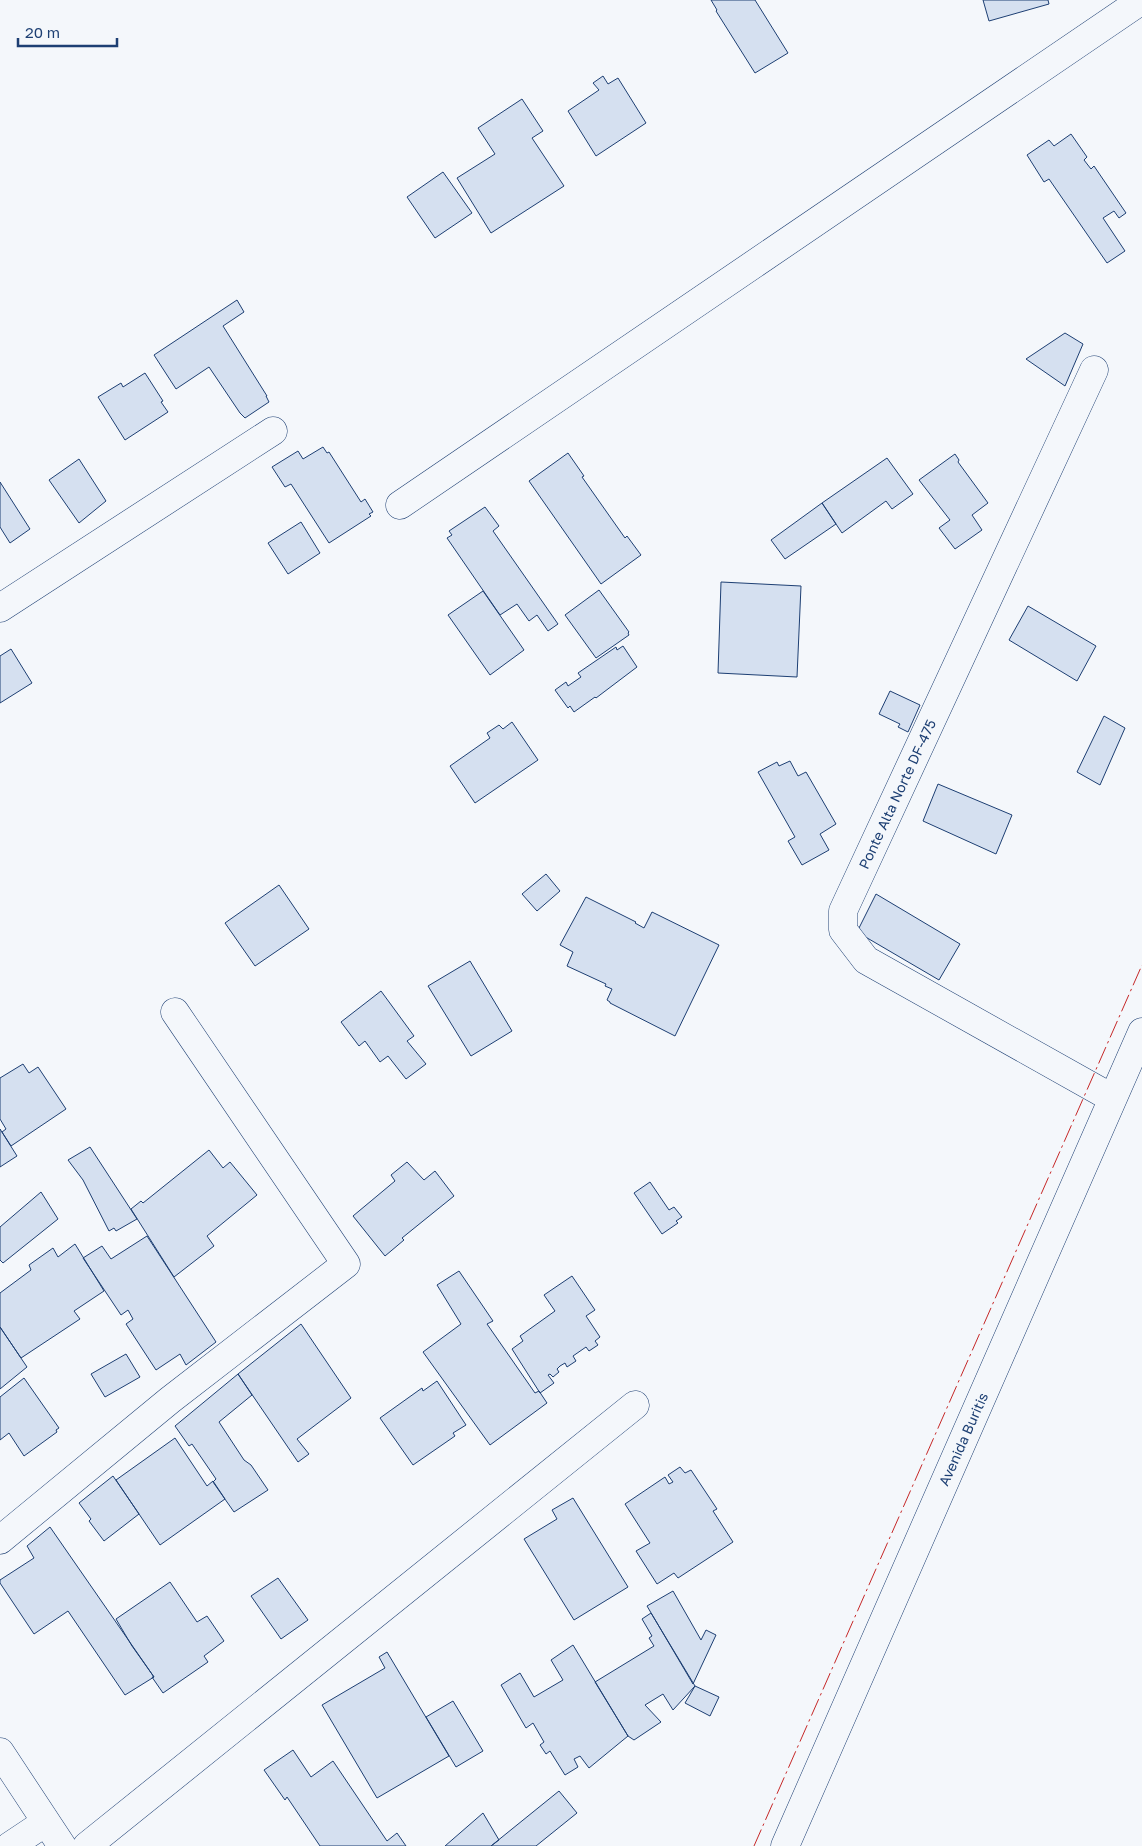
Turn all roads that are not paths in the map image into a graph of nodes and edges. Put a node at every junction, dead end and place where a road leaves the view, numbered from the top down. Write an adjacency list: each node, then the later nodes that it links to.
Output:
1 (1142, 0): 4 (street)
2 (1094, 370): 8 (street, Ponte Alta Norte DF-475)
3 (272, 431): 5 (street)
4 (400, 506)
5 (0, 608)
6 (175, 1012): 10 (street)
7 (1142, 1032): 8 (street, Avenida Buritis)
8 (1112, 1098): 16 (street, Avenida Buritis)
9 (635, 1405): 15 (street)
10 (0, 1540)
11 (0, 1752): 12 (street)
12 (46, 1822): 13 (street); 14 (street)
13 (10, 1846)
14 (62, 1846)
15 (87, 1846)
16 (785, 1846)

